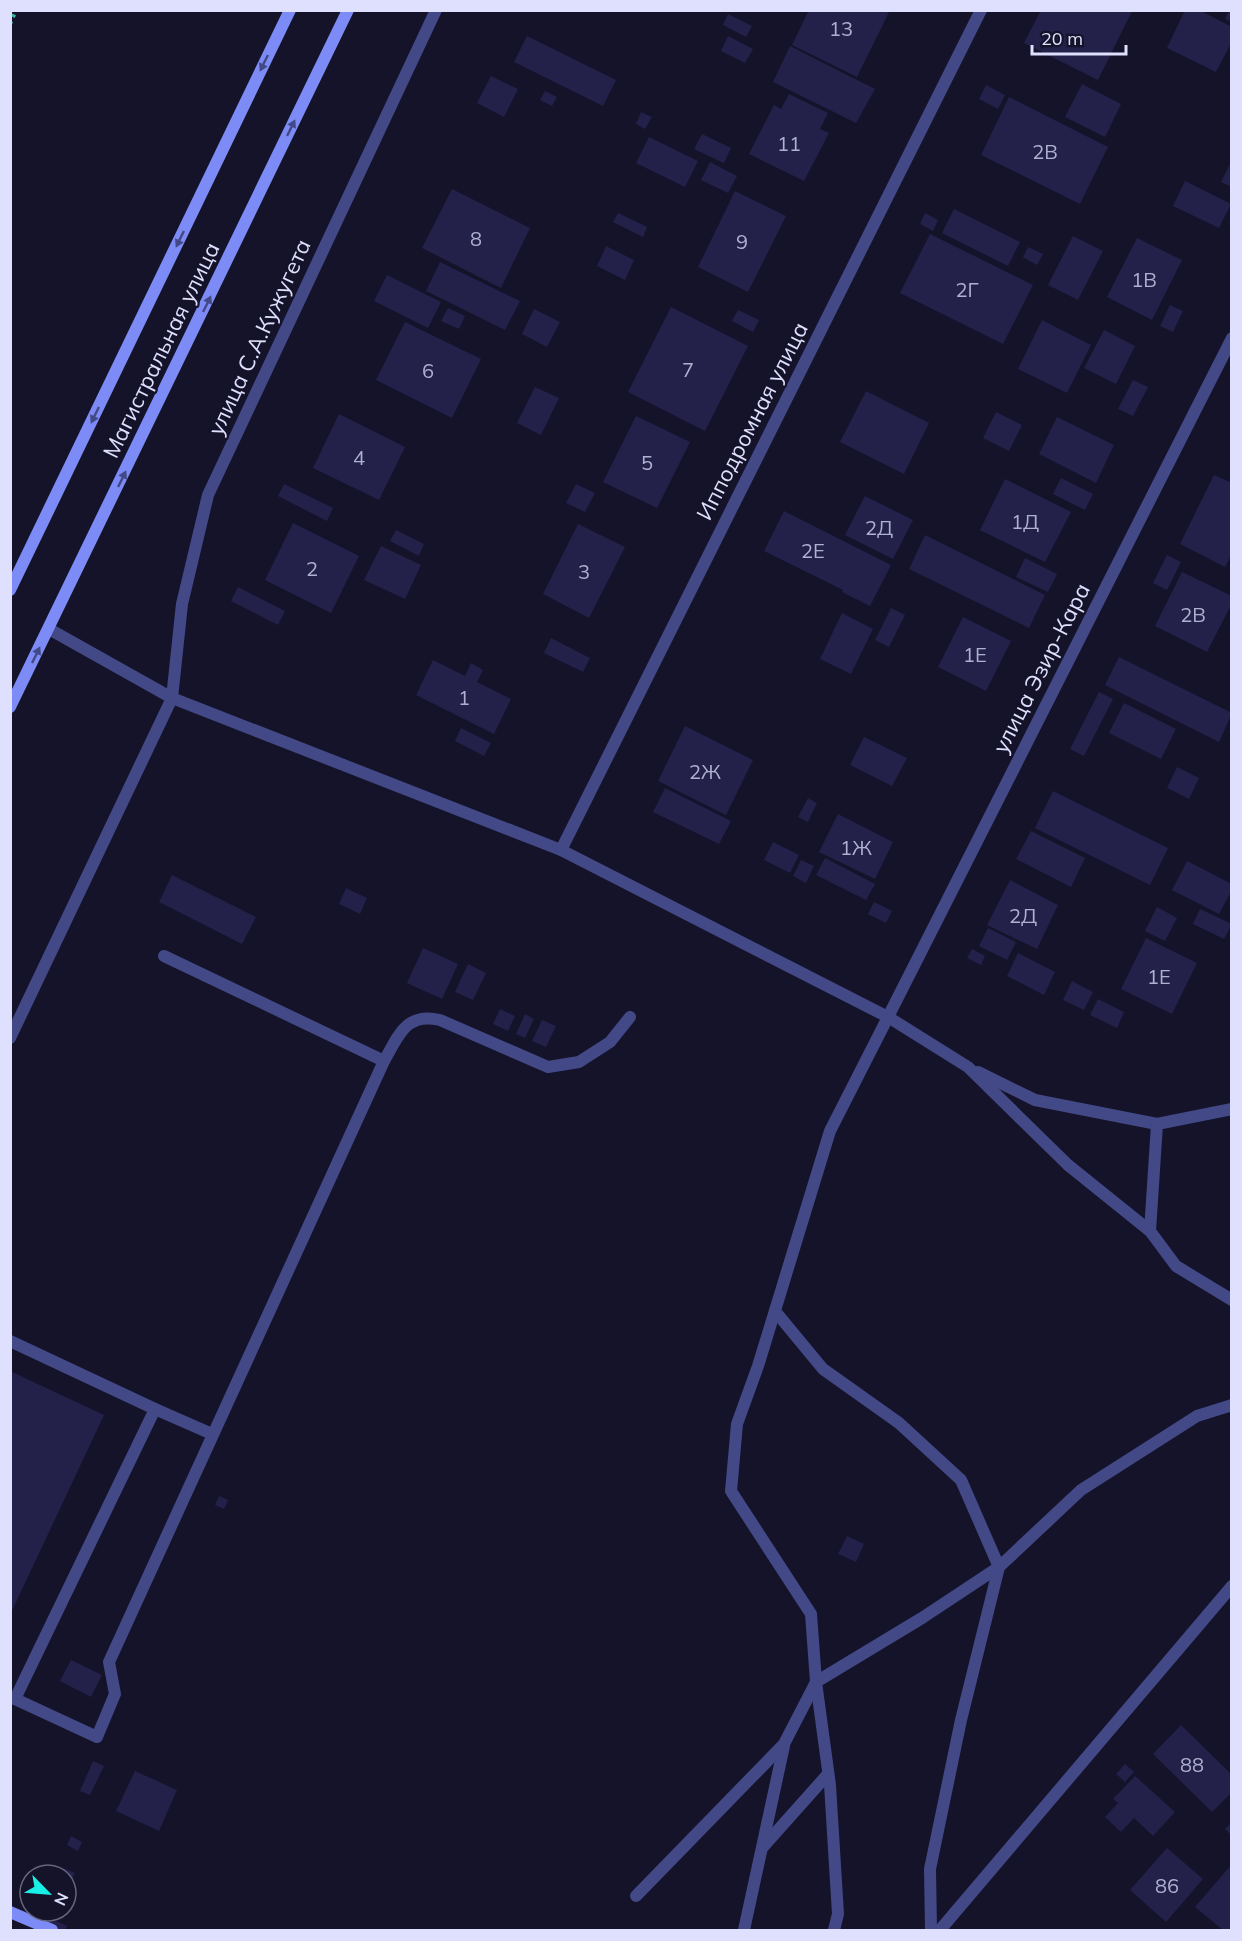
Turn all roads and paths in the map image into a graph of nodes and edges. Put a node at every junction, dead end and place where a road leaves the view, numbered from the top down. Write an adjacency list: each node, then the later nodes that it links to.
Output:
1 (16, 10): 6 (path)
2 (290, 10): 8 (main road, Магистральная улица, one-way to 8)
3 (348, 10): 9 (main road, Магистральная улица, one-way to 3)
4 (436, 10): 10 (street, улица С.А.Кужугета)
5 (981, 10): 12 (street, Ипподромная улица)
6 (10, 24)
7 (1232, 338): 15 (street, улица Эзир-Кара)
8 (10, 590)
9 (49, 629): 10 (street); 11 (main road, Магистральная улица, one-way to 9)
10 (172, 698): 12 (street); 16 (street, улица С.А.Кужугета)
11 (10, 707)
12 (561, 850): 15 (street)
13 (164, 956): 17 (street)
14 (630, 1017): 17 (street)
15 (888, 1017): 18 (street); 23 (street, улица Эзир-Кара)
16 (10, 1038)
17 (384, 1061): 27 (street)
18 (968, 1067): 20 (street); 21 (street)
19 (1232, 1109): 20 (street)
20 (1157, 1124): 21 (street)
21 (1150, 1231): 22 (street)
22 (1232, 1300)
23 (775, 1311): 28 (street); 30 (street, улица Эзир-Кара)
24 (10, 1341): 26 (street)
25 (1232, 1405): 28 (street)
26 (155, 1409): 27 (street); 31 (street)
27 (212, 1434): 31 (street)
28 (999, 1567): 30 (street); 40 (street)
29 (1232, 1586): 41 (street)
30 (816, 1682): 32 (street); 33 (street, улица Эзир-Кара)
31 (13, 1698)
32 (784, 1744): 34 (street); 35 (street)
33 (828, 1774): 34 (street); 39 (street, улица Эзир-Кара)
34 (762, 1848): 38 (street)
35 (636, 1896)
36 (10, 1912): 37 (main road)
37 (52, 1930)
38 (744, 1930)
39 (834, 1930)
40 (930, 1930)
41 (940, 1930)

